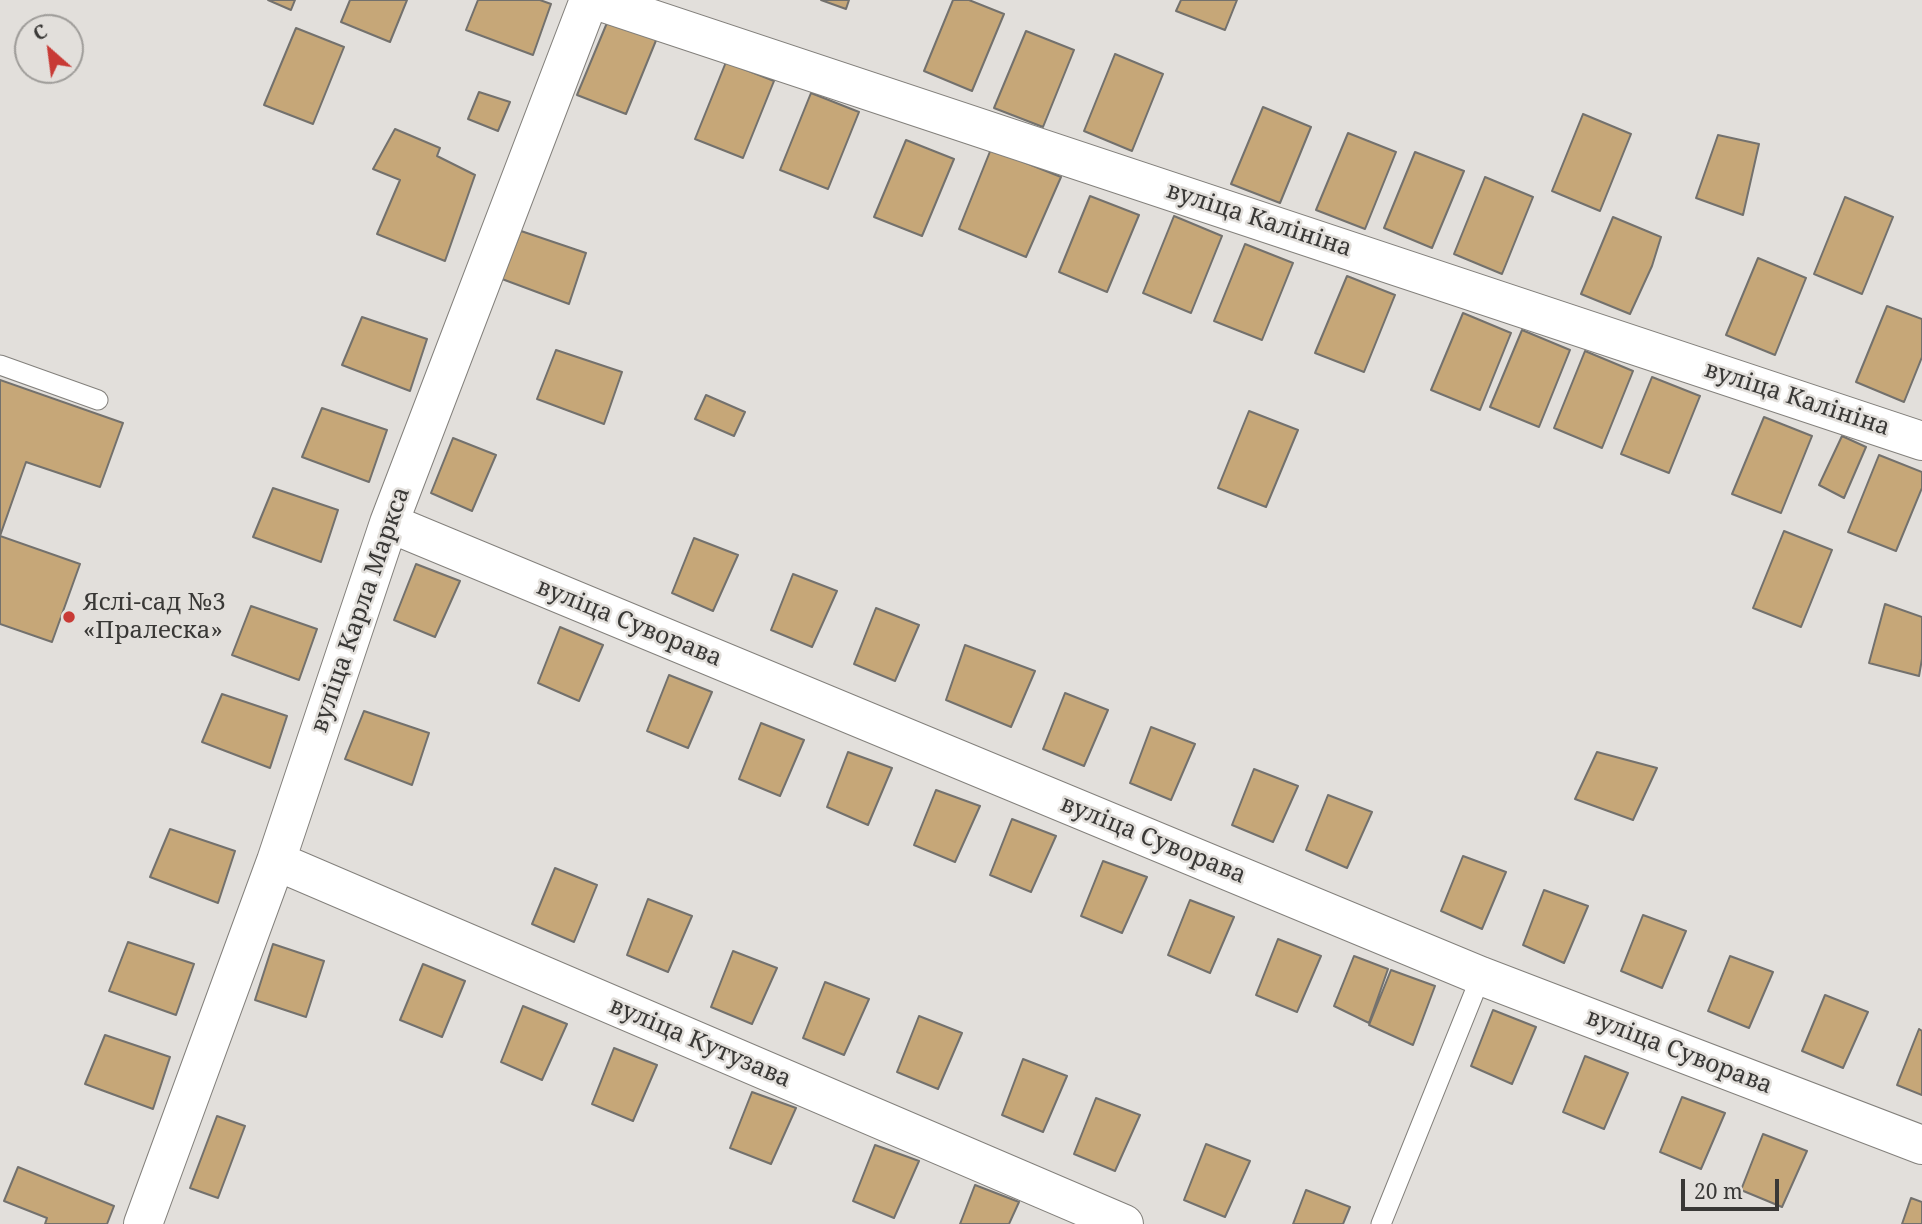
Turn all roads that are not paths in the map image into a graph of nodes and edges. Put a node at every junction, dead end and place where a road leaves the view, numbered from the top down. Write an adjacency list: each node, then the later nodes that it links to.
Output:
1 (589, 0): 6 (street, вуліца Карла Маркса)
2 (595, 0): 5 (street, вуліца Калініна)
3 (0, 365): 4 (lane)
4 (98, 400)
5 (1922, 441)
6 (389, 523): 7 (street, вуліца Карла Маркса); 8 (street, вуліца Суворава)
7 (276, 861): 10 (street, вуліца Карла Маркса); 11 (street, вуліца Кутузава)
8 (1481, 976): 9 (street, вуліца Суворава); 12 (lane)
9 (1922, 1145)
10 (143, 1224)
11 (1124, 1224)
12 (1381, 1224)

